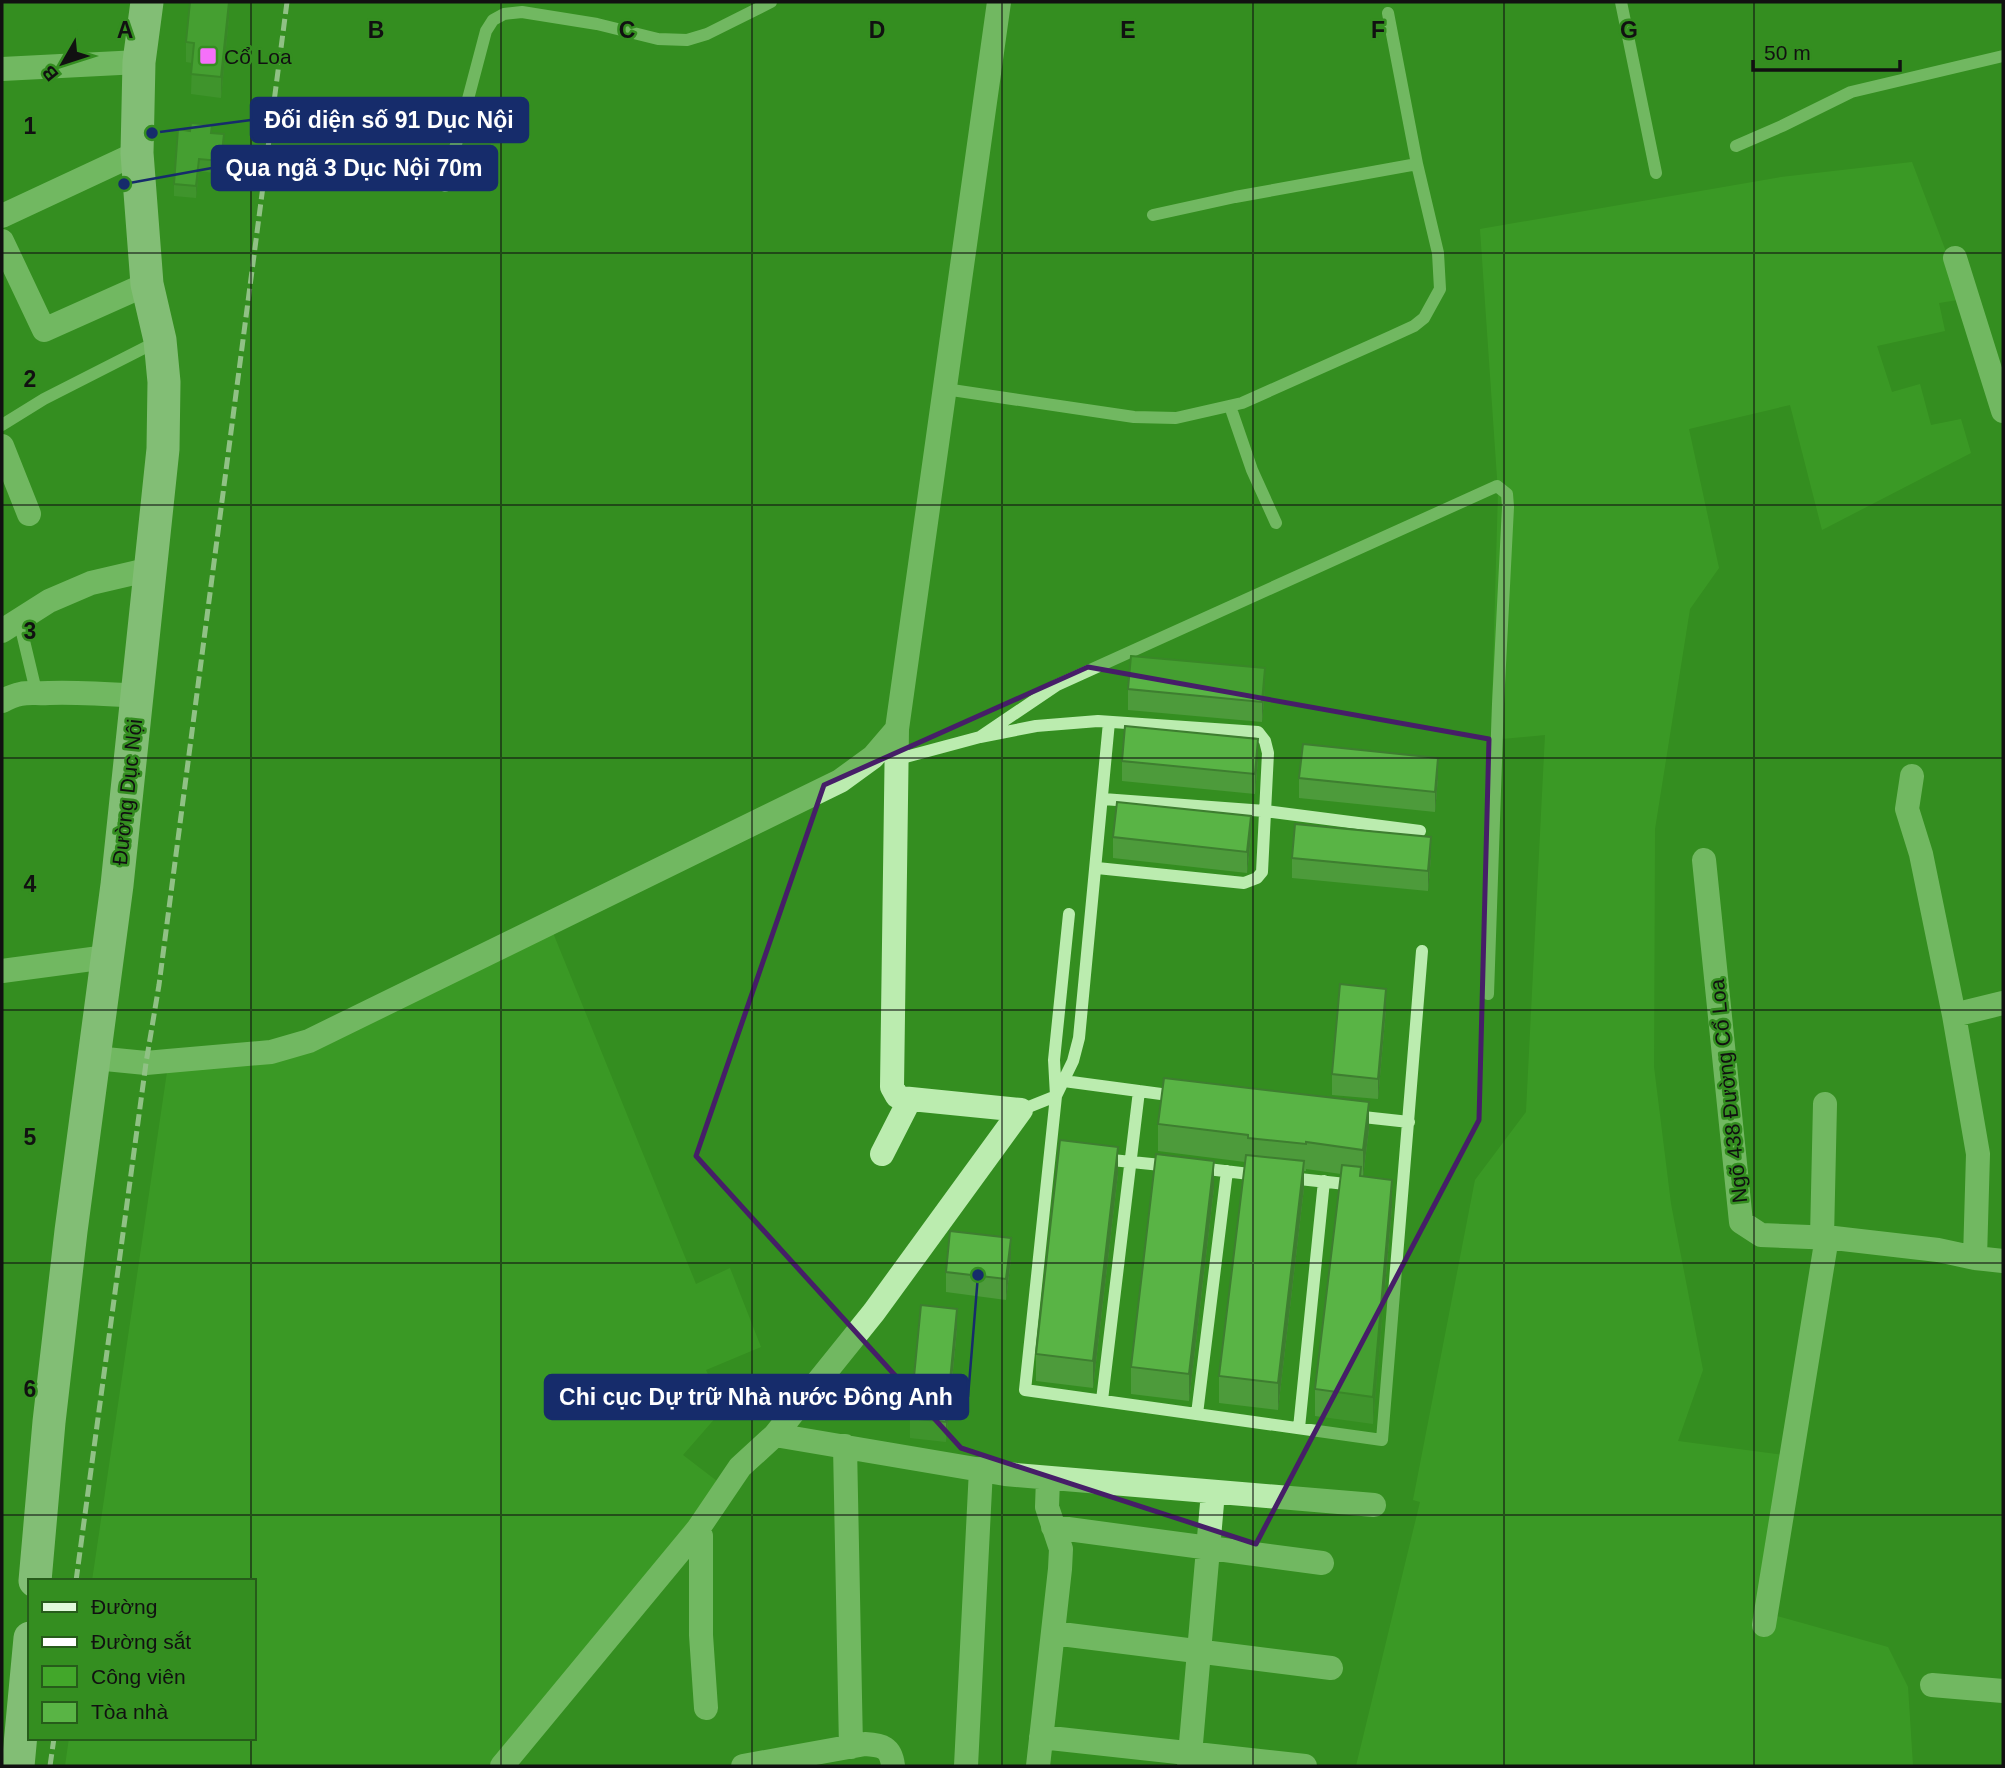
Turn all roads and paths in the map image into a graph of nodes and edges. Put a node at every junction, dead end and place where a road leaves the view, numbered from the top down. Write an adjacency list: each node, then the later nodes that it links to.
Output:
1 (147, 2): 7 (street, Đường Dục Nội)
2 (771, 2): 13 (lane)
3 (999, 2): 20 (street)
4 (1621, 2): 12 (lane)
5 (1388, 13): 11 (lane)
6 (2003, 56): 9 (lane)
7 (139, 62): 8 (street); 10 (street, Đường Dục Nội)
8 (2, 69)
9 (1736, 146)
10 (137, 153): 15 (street); 18 (street, Đường Dục Nội)
11 (1417, 164): 14 (lane); 21 (lane)
12 (1656, 173)
13 (445, 186)
14 (1153, 215)
15 (2, 216)
16 (2, 241): 18 (street)
17 (1955, 258): 22 (street)
18 (148, 284): 19 (street, Đường Dục Nội)
19 (160, 340): 23 (lane); 27 (street, Đường Dục Nội)
20 (945, 390): 21 (lane); 33 (street)
21 (1230, 406): 26 (lane)
22 (2003, 411)
23 (2, 425)
24 (2, 446): 25 (street)
25 (29, 514)
26 (1276, 523)
27 (151, 569): 28 (street); 30 (street, Đường Dục Nội)
28 (10, 625): 29 (lane)
29 (36, 691): 30 (street); 31 (street)
30 (138, 696): 44 (street, Đường Dục Nội)
31 (2, 701)
32 (1109, 722): 34 (lane); 37 (lane); 38 (lane)
33 (897, 729): 35 (street); 49 (street)
34 (980, 737): 35 (lane); 46 (lane)
35 (898, 759): 54 (street)
36 (1912, 776): 48 (street)
37 (1102, 799): 38 (lane); 41 (lane)
38 (1265, 811): 39 (lane); 41 (lane)
39 (1420, 831)
40 (1704, 860): 67 (street, Ngõ 438 Đường Cổ Loa)
41 (1097, 868): 50 (lane)
42 (1069, 914): 52 (lane)
43 (1422, 951): 58 (lane)
44 (107, 957): 45 (street); 49 (street, Đường Dục Nội)
45 (2, 971)
46 (1488, 994)
47 (2003, 1003): 48 (street)
48 (1954, 1016): 68 (street)
49 (94, 1058): 83 (street, Đường Dục Nội)
50 (1064, 1081): 51 (lane); 52 (lane)
51 (1139, 1091): 53 (lane); 61 (lane)
52 (1056, 1096): 56 (lane); 70 (lane)
53 (1193, 1097)
54 (910, 1099): 56 (street); 59 (street)
55 (1825, 1104): 67 (street)
56 (1021, 1110): 73 (street)
57 (1342, 1114): 58 (lane)
58 (1409, 1122): 72 (lane)
59 (882, 1154)
60 (1090, 1157): 61 (lane)
61 (1131, 1162): 62 (lane); 70 (lane)
62 (1227, 1171): 63 (lane); 71 (lane)
63 (1268, 1176)
64 (1282, 1177): 65 (lane)
65 (1324, 1181): 66 (lane); 72 (lane)
66 (1364, 1186)
67 (1825, 1237): 68 (street, Ngõ 438 Đường Cổ Loa); 84 (street)
68 (1975, 1258): 69 (street, Ngõ 438 Đường Cổ Loa)
69 (2003, 1261)
70 (1102, 1400): 71 (lane)
71 (1197, 1414): 72 (lane)
72 (1299, 1428)
73 (775, 1435): 74 (street); 80 (street)
74 (845, 1446): 75 (street); 93 (street)
75 (981, 1469): 76 (street); 99 (street)
76 (1048, 1478): 77 (street); 79 (street)
77 (1213, 1492): 78 (street); 81 (street)
78 (1374, 1505)
79 (1053, 1527): 81 (street); 85 (street)
80 (698, 1529): 91 (street); 96 (street)
81 (1208, 1549): 82 (street); 87 (street)
82 (1322, 1563)
83 (35, 1579)
84 (1764, 1625)
85 (1053, 1633): 87 (street); 92 (street)
86 (28, 1650): 95 (street)
87 (1198, 1651): 88 (street); 94 (street)
88 (1331, 1668)
89 (1932, 1685): 90 (street)
90 (2003, 1691)
91 (706, 1708)
92 (1041, 1737): 94 (street); 100 (street)
93 (851, 1747): 97 (street); 98 (street)
94 (1190, 1760): 101 (street)
95 (18, 1766)
96 (502, 1766)
97 (743, 1766)
98 (893, 1766)
99 (966, 1766)
100 (1038, 1766)
101 (1305, 1766)

